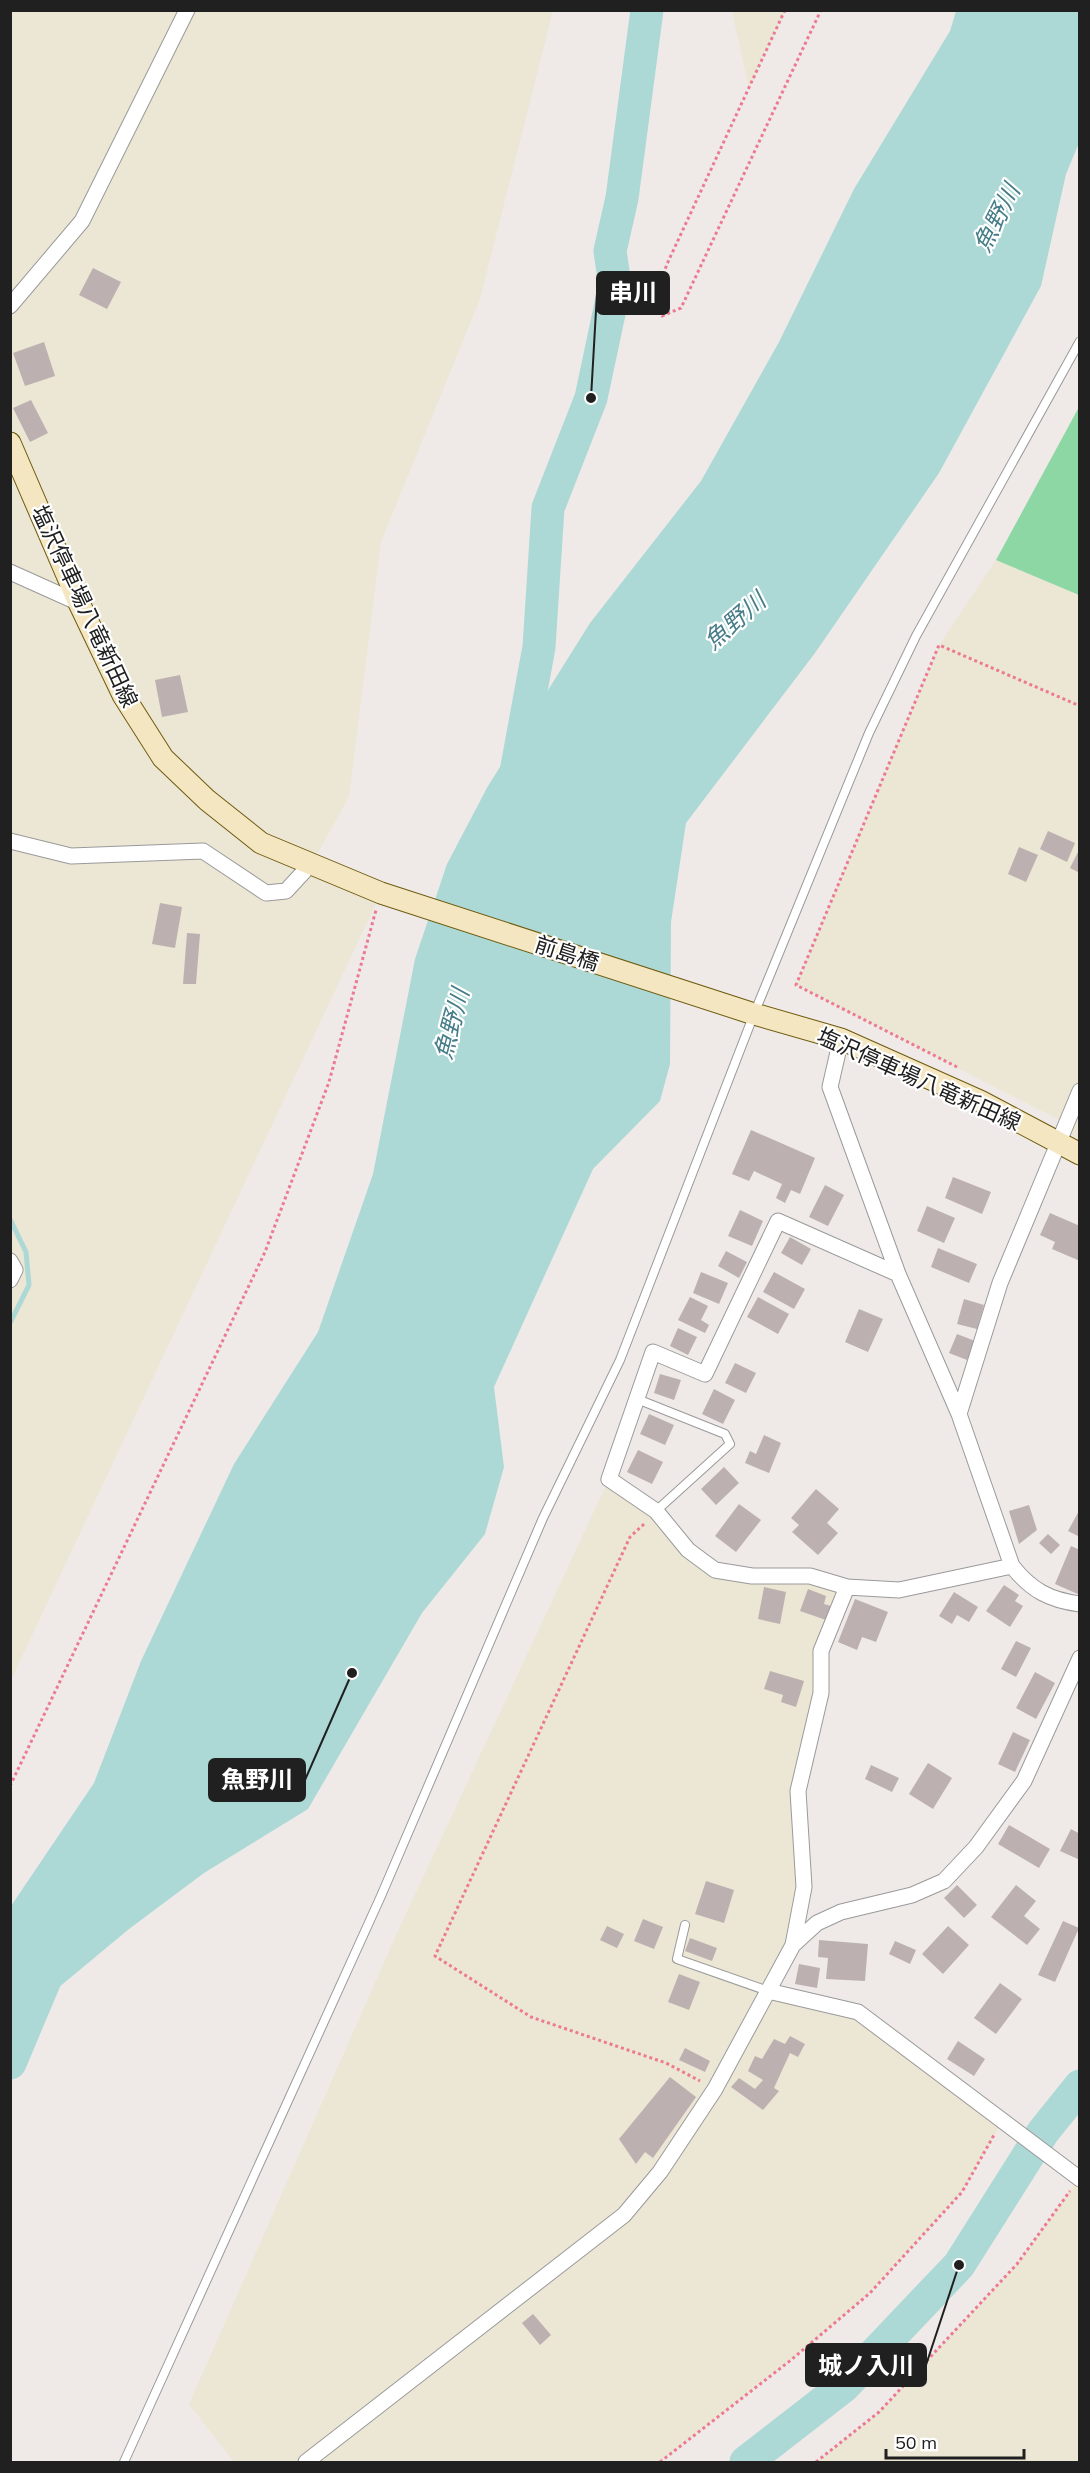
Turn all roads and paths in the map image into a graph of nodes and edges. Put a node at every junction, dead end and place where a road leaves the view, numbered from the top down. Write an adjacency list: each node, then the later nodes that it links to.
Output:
1 (187, 10): 4 (street)
2 (785, 10): 3 (path)
3 (821, 10)
4 (10, 306)
5 (1080, 340): 13 (lane)
6 (10, 443): 8 (main road, 塩沢停車場八竜新田線)
7 (10, 572): 8 (street)
8 (79, 603): 11 (main road, 塩沢停車場八竜新田線)
9 (1080, 706): 15 (path)
10 (10, 841): 11 (street)
11 (310, 865): 12 (main road, 塩沢停車場八竜新田線)
12 (381, 893): 13 (main road, 前島橋); 29 (path)
13 (754, 1014): 14 (main road, 塩沢停車場八竜新田線); 36 (lane)
14 (841, 1039): 17 (main road, 塩沢停車場八竜新田線); 20 (street)
15 (962, 1070)
16 (1080, 1091): 17 (street)
17 (1056, 1143): 18 (main road, 塩沢停車場八竜新田線); 23 (street)
18 (1080, 1154)
19 (10, 1261): 21 (street)
20 (898, 1274): 22 (street); 23 (street)
21 (10, 1280)
22 (637, 1399): 24 (street); 24 (lane)
23 (958, 1414): 25 (street)
24 (656, 1511): 26 (street); 33 (path)
25 (1012, 1566): 26 (street); 27 (street)
26 (847, 1587): 31 (street)
27 (1080, 1604)
28 (1080, 1658): 31 (street)
29 (10, 1786)
30 (684, 1925): 32 (lane)
31 (793, 1945): 32 (street)
32 (768, 1990): 33 (street); 34 (street)
33 (715, 2089): 37 (street)
34 (1002, 2122): 35 (street); 38 (path)
35 (1079, 2179): 39 (path)
36 (124, 2463)
37 (306, 2463)
38 (660, 2463)
39 (816, 2463)

